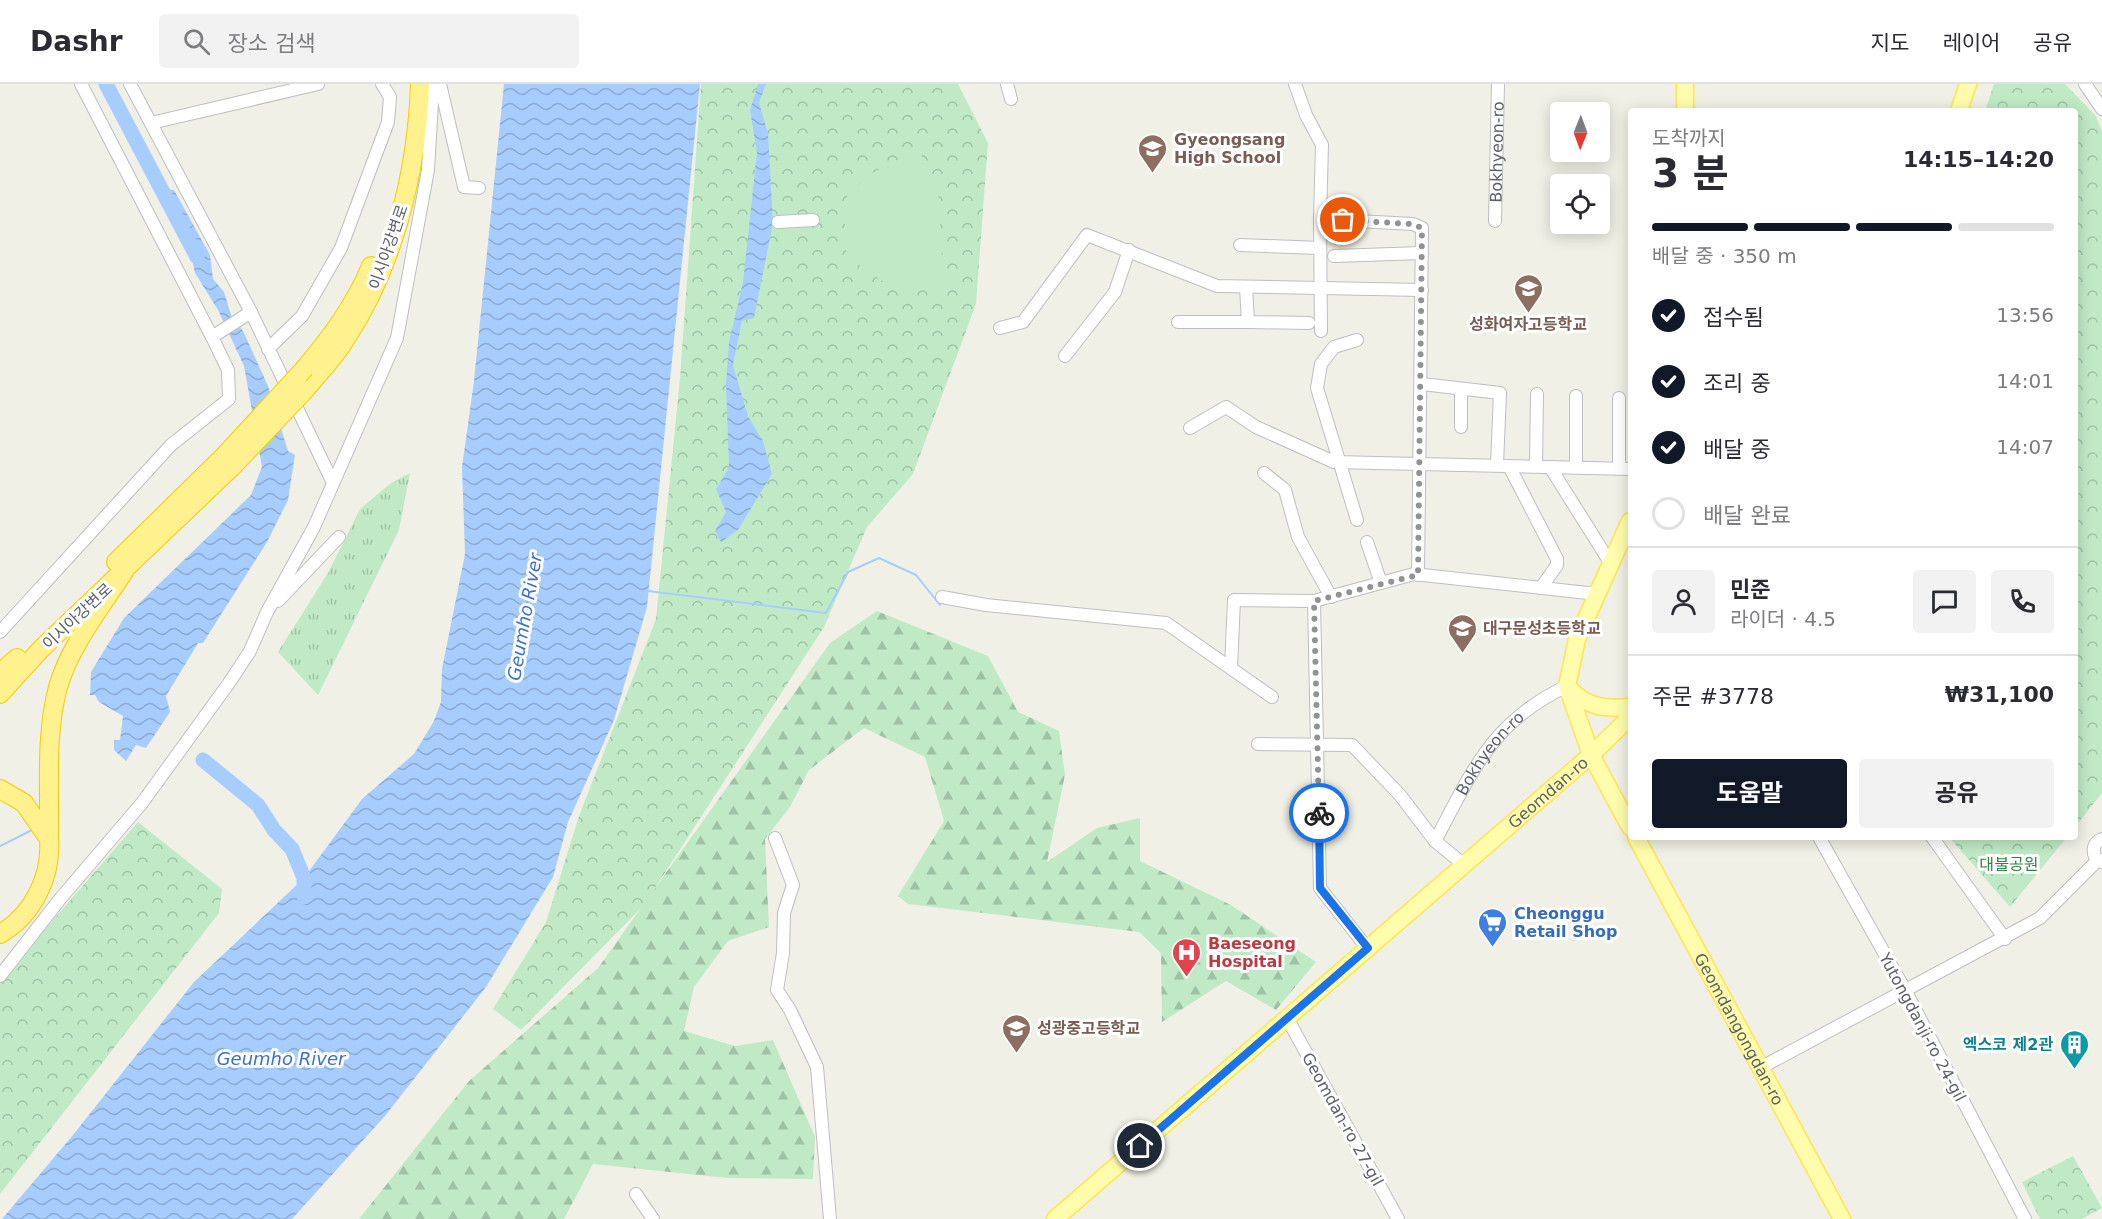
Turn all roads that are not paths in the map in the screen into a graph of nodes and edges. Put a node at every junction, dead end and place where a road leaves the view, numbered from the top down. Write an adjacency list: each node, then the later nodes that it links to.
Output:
1 (81, 84): 39 (street)
2 (130, 84): 19 (street)
3 (318, 84): 19 (street)
4 (382, 84): 41 (street)
5 (412, 84): 50 (highway, 이시아강변로, bridge)
6 (420, 84): 50 (highway, 이시아강변로, bridge)
7 (433, 84): 59 (street)
8 (440, 84): 20 (street)
9 (1007, 84): 15 (street)
10 (1295, 84): 21 (street)
11 (1498, 84): 23 (street, Bokhyeon-ro)
12 (1685, 84): 16 (main road)
13 (1968, 84): 17 (main road)
14 (2085, 84): 18 (street)
15 (1011, 99)
16 (1685, 108)
17 (1960, 108)
18 (2102, 108)
19 (151, 123): 33 (street)
20 (479, 188)
21 (1320, 219): 26 (street); 28 (street)
22 (813, 220): 24 (street)
23 (1495, 221)
24 (778, 222)
25 (1240, 245): 26 (street)
26 (1320, 248): 31 (street)
27 (1129, 250): 30 (street); 37 (street); 42 (street)
28 (1422, 253): 29 (street); 32 (street)
29 (1334, 256)
30 (1246, 287): 31 (street); 35 (street)
31 (1320, 289): 32 (street); 38 (street)
32 (1422, 290): 43 (street)
33 (250, 312): 39 (street); 41 (street)
34 (1178, 322): 35 (street)
35 (1248, 322): 36 (street)
36 (1309, 322)
37 (1000, 328)
38 (1321, 332)
39 (212, 337): 74 (street)
40 (1357, 340): 51 (street)
41 (268, 349): 59 (street)
42 (1065, 356)
43 (1422, 384): 44 (street); 52 (street)
44 (1461, 389): 48 (street); 53 (street)
45 (1537, 394): 54 (street)
46 (1576, 396): 56 (street)
47 (1619, 398): 57 (street)
48 (1461, 427)
49 (1190, 428): 51 (street)
50 (229, 461): 65 (highway, 이시아강변로); 75 (highway, 이시아강변로)
51 (1341, 462): 52 (street); 60 (street)
52 (1418, 464): 53 (street); 66 (street)
53 (1503, 466): 54 (street); 68 (street)
54 (1536, 466): 55 (street)
55 (1550, 467): 56 (street); 64 (street)
56 (1576, 467): 57 (street)
57 (1625, 468)
58 (1264, 473): 71 (street)
59 (333, 483): 73 (street)
60 (1357, 520)
61 (1628, 526): 64 (main road)
62 (339, 537): 73 (street)
63 (1367, 542): 67 (street)
64 (1611, 564): 69 (main road)
65 (125, 570): 80 (highway, 이시아강변로); 91 (highway)
66 (1418, 575): 67 (street); 68 (street)
67 (1381, 583): 71 (street)
68 (1541, 588): 69 (street)
69 (1598, 594): 79 (main road)
70 (942, 597): 76 (street)
71 (1331, 597): 72 (street)
72 (1314, 601): 76 (street); 85 (street)
73 (267, 612): 101 (street)
74 (0, 632)
75 (17, 658): 77 (highway); 78 (highway, 이시아강변로)
76 (1231, 668): 81 (street)
77 (0, 673)
78 (0, 678)
79 (1567, 686): 82 (main road); 86 (main road); 95 (street, Bokhyeon-ro)
80 (0, 694)
81 (1272, 697)
82 (1628, 707)
83 (1628, 719): 86 (main road, Geomdan-ro)
84 (1258, 744): 85 (street)
85 (1317, 745): 95 (street); 100 (street)
86 (1592, 755): 88 (main road); 97 (main road, Geomdan-ro)
87 (0, 789): 91 (highway)
88 (1628, 824)
89 (775, 838): 107 (street)
90 (2102, 838): 96 (street)
91 (49, 839): 98 (highway)
92 (1638, 840): 104 (main road, Geomdangongdan-ro)
93 (1821, 840): 102 (street, Yutongdanji-ro 24-gil)
94 (1934, 840): 99 (street)
95 (1435, 841): 97 (street)
96 (2100, 861): 99 (street)
97 (1463, 864): 100 (main road, Geomdan-ro)
98 (0, 934)
99 (2005, 939): 102 (street)
100 (1368, 948): 103 (main road, Geomdan-ro)
101 (0, 976)
102 (1905, 990): 104 (street); 111 (street, Yutongdanji-ro 24-gil)
103 (1287, 1018): 108 (main road, Geomdan-ro); 109 (street, Geomdan-ro 27-gil)
104 (1760, 1068): 110 (main road, Geomdangongdan-ro)
105 (636, 1194): 106 (street)
106 (653, 1219)
107 (830, 1219)
108 (1055, 1219)
109 (1398, 1219)
110 (1842, 1219)
111 (2025, 1219)

